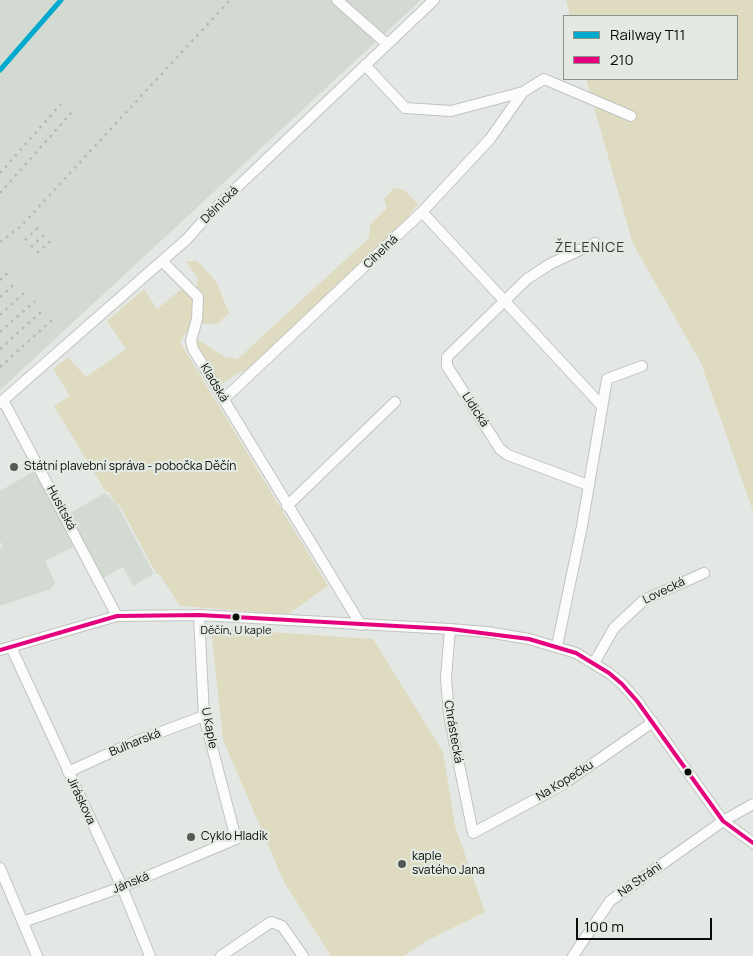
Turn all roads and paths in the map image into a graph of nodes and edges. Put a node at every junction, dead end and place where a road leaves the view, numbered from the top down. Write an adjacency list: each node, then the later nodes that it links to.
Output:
1 (336, 0): 3 (street)
2 (434, 0): 3 (street, Dělnická)
3 (387, 44): 4 (street, Dělnická)
4 (365, 65): 5 (street); 9 (street, Dělnická)
5 (524, 92): 6 (street); 7 (street, Cihelná)
6 (631, 116)
7 (422, 212): 10 (street); 12 (street, Cihelná)
8 (595, 243): 10 (street)
9 (162, 261): 12 (street, Kladská); 13 (street, Dělnická)
10 (504, 300): 15 (street); 16 (street, Lidická)
11 (642, 366): 15 (street)
12 (224, 399): 17 (street, Kladská)
13 (1, 401): 20 (street, Husitská)
14 (395, 402): 17 (street)
15 (602, 406): 16 (street)
16 (588, 485): 24 (street)
17 (287, 506): 21 (street, Kladská)
18 (704, 572): 26 (street, Lovecká)
19 (199, 615): 20 (street); 21 (street); 27 (street, U Kaple)
20 (117, 616): 23 (street)
21 (361, 625): 22 (street)
22 (450, 629): 24 (street); 32 (street, Chrástecká)
23 (11, 646): 25 (street); 29 (street, Jiráskova)
24 (557, 646): 26 (street)
25 (0, 650)
26 (594, 663): 28 (street)
27 (204, 716): 29 (street, Bulharská); 33 (street, U Kaple)
28 (653, 722): 31 (street); 32 (street, Na Kopečku)
29 (68, 772): 36 (street, Jiráskova)
30 (753, 804): 31 (street, Na Stráni)
31 (724, 821): 34 (street); 42 (street, Na Stráni)
32 (473, 833)
33 (236, 839): 36 (street, Jánská)
34 (753, 843)
35 (0, 868): 37 (street)
36 (122, 888): 37 (street, Jánská); 39 (street, Jiráskova)
37 (23, 922): 38 (street)
38 (37, 956)
39 (150, 956)
40 (221, 956): 41 (street)
41 (303, 956)
42 (573, 956)

